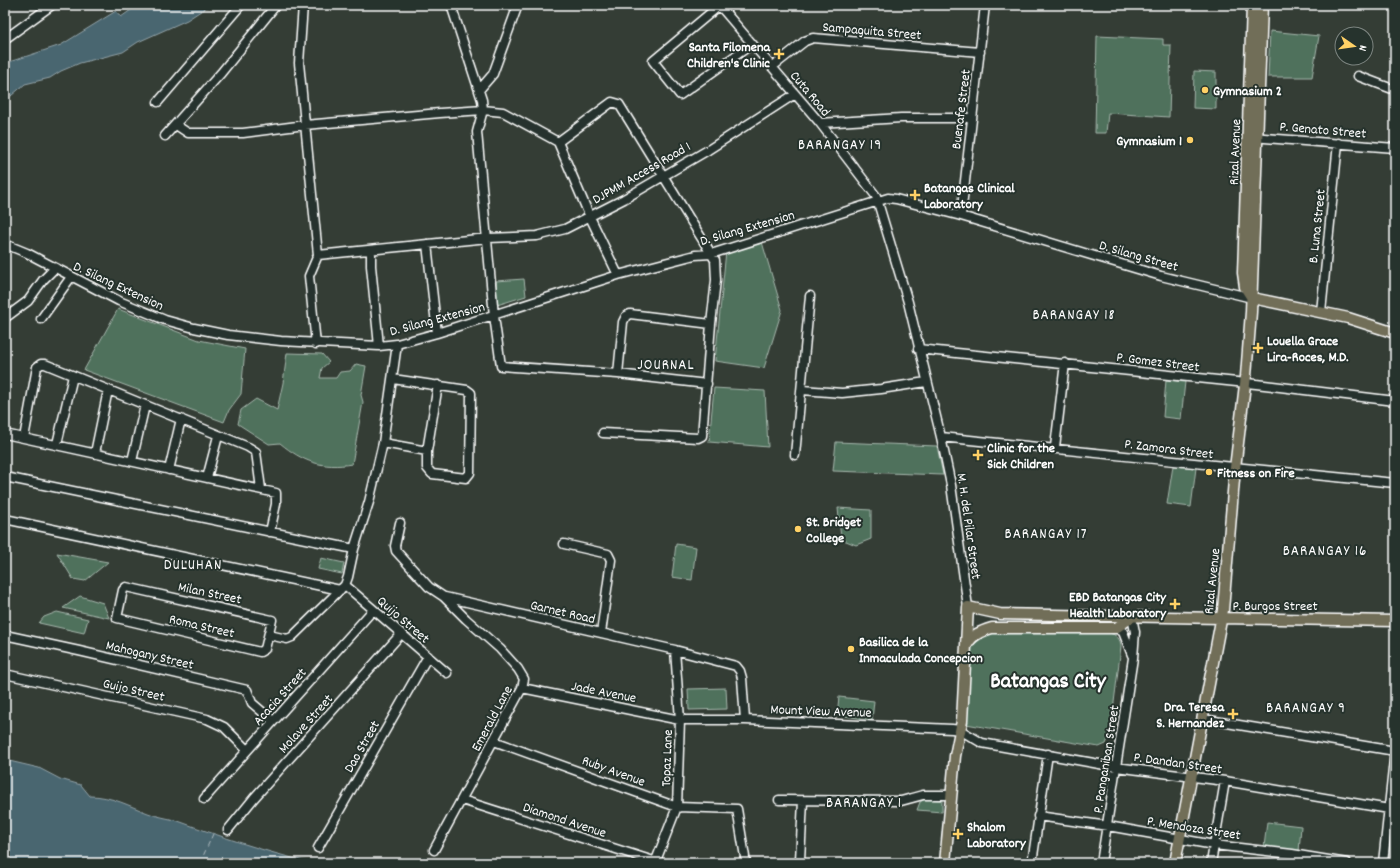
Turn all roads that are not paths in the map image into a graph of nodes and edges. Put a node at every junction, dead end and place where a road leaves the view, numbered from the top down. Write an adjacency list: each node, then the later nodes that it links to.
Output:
1 (52, 5): 11 (street)
2 (240, 5): 19 (street)
3 (276, 5): 23 (street)
4 (303, 5): 24 (street)
5 (450, 5): 16 (street)
6 (518, 5): 16 (street)
7 (719, 5): 12 (street, Cuta Road); 12 (street)
8 (985, 5): 13 (street, Buenafe Street)
9 (1252, 5): 26 (main road, Rizal Avenue)
10 (1262, 5): 26 (main road, Rizal Avenue)
11 (5, 39)
12 (752, 44): 14 (street, Cuta Road)
13 (980, 52): 14 (street, Sampaguita Street); 21 (street, Buenafe Street)
14 (772, 67): 18 (street, Cuta Road)
15 (1358, 76): 17 (street)
16 (480, 89): 20 (street)
17 (1395, 90)
18 (795, 94): 22 (street, Cuta Road); 30 (street, DJPMM Access Road 1)
19 (158, 102)
20 (483, 110): 24 (street); 27 (street); 34 (street)
21 (972, 118): 22 (street); 32 (street, Buenafe Street)
22 (820, 123): 31 (street, Cuta Road)
23 (176, 125): 24 (street); 25 (street)
24 (305, 125): 39 (street)
25 (165, 136)
26 (1253, 137): 28 (street, P. Genato Street); 44 (main road, Rizal Avenue)
27 (558, 142): 30 (street); 33 (street)
28 (1338, 143): 29 (street, P. Genato Street); 45 (street, B. Luna Street)
29 (1395, 148)
30 (662, 176): 33 (street, DJPMM Access Road 1); 38 (street)
31 (878, 200): 32 (street, D. Silang Street); 38 (street, D. Silang Extension); 55 (street, M. H. del Pilar Street)
32 (961, 216): 44 (street, D. Silang Street)
33 (590, 217): 34 (street, DJPMM Access Road 1); 41 (street)
34 (488, 238): 36 (street, DJPMM Access Road 1); 46 (street)
35 (5, 244): 40 (street, D. Silang Extension)
36 (427, 244): 37 (street, DJPMM Access Road 1); 51 (street)
37 (371, 250): 39 (street, DJPMM Access Road 1); 54 (street)
38 (711, 254): 41 (street, D. Silang Extension); 49 (street)
39 (318, 255): 52 (street)
40 (54, 269): 42 (street, D. Silang Extension); 47 (street)
41 (618, 275): 46 (street, D. Silang Extension)
42 (71, 277): 48 (street); 52 (street, D. Silang Extension)
43 (810, 296): 65 (street)
44 (1252, 298): 45 (main road, D. Silang Street); 62 (main road, Rizal Avenue)
45 (1321, 312): 50 (main road, D. Silang Street)
46 (494, 316): 51 (street, D. Silang Extension); 57 (street)
47 (5, 318)
48 (41, 318)
49 (710, 324): 57 (street); 61 (street)
50 (1395, 333)
51 (436, 334): 53 (street, D. Silang Extension)
52 (316, 344): 54 (street, D. Silang Extension)
53 (397, 344): 54 (street, D. Silang Extension); 59 (street)
54 (379, 346)
55 (918, 349): 56 (street, P. Gomez Street); 60 (street, M. H. del Pilar Street)
56 (1065, 363): 62 (street, P. Gomez Street); 76 (street)
57 (618, 374): 61 (street)
58 (73, 376): 64 (street); 73 (street); 75 (street)
59 (393, 379): 63 (street); 74 (street)
60 (926, 382): 65 (street); 72 (street, M. H. del Pilar Street)
61 (707, 384): 69 (street)
62 (1245, 384): 66 (street, P. Gomez Street); 81 (main road, Rizal Avenue)
63 (438, 385): 77 (street); 77 (street)
64 (108, 390): 67 (street); 78 (street)
65 (802, 390): 79 (street)
66 (1395, 402)
67 (145, 405): 68 (street); 80 (street)
68 (181, 419): 71 (street); 82 (street)
69 (603, 433)
70 (5, 434): 73 (street)
71 (218, 436): 84 (street); 86 (street)
72 (941, 437): 76 (street, P. Zamora Street); 95 (street, M. H. del Pilar Street)
73 (24, 438): 75 (street)
74 (383, 443): 77 (street); 91 (street)
75 (57, 444): 78 (street)
76 (1055, 447): 81 (street, P. Zamora Street)
77 (427, 451)
78 (95, 454): 80 (street)
79 (795, 455)
80 (132, 461): 82 (street)
81 (1235, 468): 85 (street, P. Zamora Street); 99 (main road, Rizal Avenue)
82 (169, 470): 84 (street)
83 (5, 477): 89 (street)
84 (207, 478): 86 (street)
85 (1395, 483)
86 (260, 489): 89 (street)
87 (5, 519): 93 (street)
88 (400, 523): 94 (street)
89 (270, 532): 91 (street)
90 (564, 544): 103 (street)
91 (354, 549): 93 (street)
92 (126, 587): 106 (street, Milan Street); 106 (street, Roma Street)
93 (342, 588): 96 (street, Quijo Street); 106 (street)
94 (444, 596): 103 (street, Garnet Road); 113 (street, Emerald Lane)
95 (968, 607): 97 (main road, P. Burgos Street); 107 (main road, M. H. del Pilar Street)
96 (373, 610): 104 (street, Quijo Street); 117 (street, Acacia Street)
97 (989, 613): 98 (main road, P. Burgos Street); 102 (main road)
98 (1132, 617): 99 (main road, P. Burgos Street); 101 (main road); 110 (street, P. Panganiban Street)
99 (1222, 619): 100 (main road, P. Burgos Street); 114 (main road, Rizal Avenue)
100 (1395, 621)
101 (1116, 628): 102 (main road); 110 (street, P. Panganiban Street)
102 (988, 630): 107 (main road)
103 (601, 633): 108 (street, Garnet Road)
104 (401, 634): 109 (street, Quijo Street); 135 (street, Molave Street)
105 (5, 635): 117 (street, Mahogany Street)
106 (269, 635)
107 (967, 645): 118 (main road, M. H. del Pilar Street)
108 (675, 650): 115 (street, Topaz Lane); 116 (street, Garnet Road)
109 (428, 656): 111 (street, Quijo Street); 138 (street, Dao Street)
110 (1133, 658): 123 (street, P. Panganiban Street)
111 (447, 673)
112 (5, 674): 120 (street, Guijo Street)
113 (522, 688): 115 (street, Jade Avenue); 119 (street, Emerald Lane)
114 (1203, 718): 121 (street); 124 (main road, Rizal Avenue)
115 (680, 720): 116 (street, Mount View Avenue); 131 (street, Topaz Lane)
116 (745, 720): 118 (street, Mount View Avenue)
117 (274, 721): 120 (street, Acacia Street)
118 (960, 730): 122 (street, P. Dandan Street); 126 (main road, M. H. del Pilar Street)
119 (494, 741): 128 (street, Emerald Lane); 131 (street, Ruby Avenue)
120 (247, 750): 127 (street, Acacia Street)
121 (1395, 750): 132 (street)
122 (1048, 754): 123 (street, P. Dandan Street); 133 (street)
123 (1116, 767): 124 (street, P. Dandan Street); 134 (street, P. Panganiban Street)
124 (1192, 776): 125 (street, P. Dandan Street); 136 (main road, Rizal Avenue)
125 (1225, 781): 132 (street, P. Dandan Street); 137 (street)
126 (951, 794): 130 (street); 143 (main road, M. H. del Pilar Street)
127 (204, 799)
128 (462, 800): 139 (street, Emerald Lane); 141 (street, Diamond Avenue)
129 (779, 800): 130 (street)
130 (803, 801): 140 (street)
131 (677, 807): 141 (street, Topaz Lane); 142 (street, Ruby Avenue)
132 (1392, 810): 149 (street)
133 (1038, 816): 134 (street, P. Mendoza Street); 144 (street)
134 (1108, 826): 136 (street, P. Mendoza Street); 145 (street, P. Panganiban Street)
135 (228, 830)
136 (1179, 839): 137 (street, P. Mendoza Street); 146 (main road, Rizal Avenue)
137 (1214, 846): 147 (street); 148 (street, P. Mendoza Street)
138 (318, 848)
139 (434, 850)
140 (800, 860)
141 (657, 862)
142 (746, 863)
143 (945, 863)
144 (1032, 863)
145 (1101, 863)
146 (1175, 863)
147 (1211, 863)
148 (1347, 863)
149 (1382, 863)

